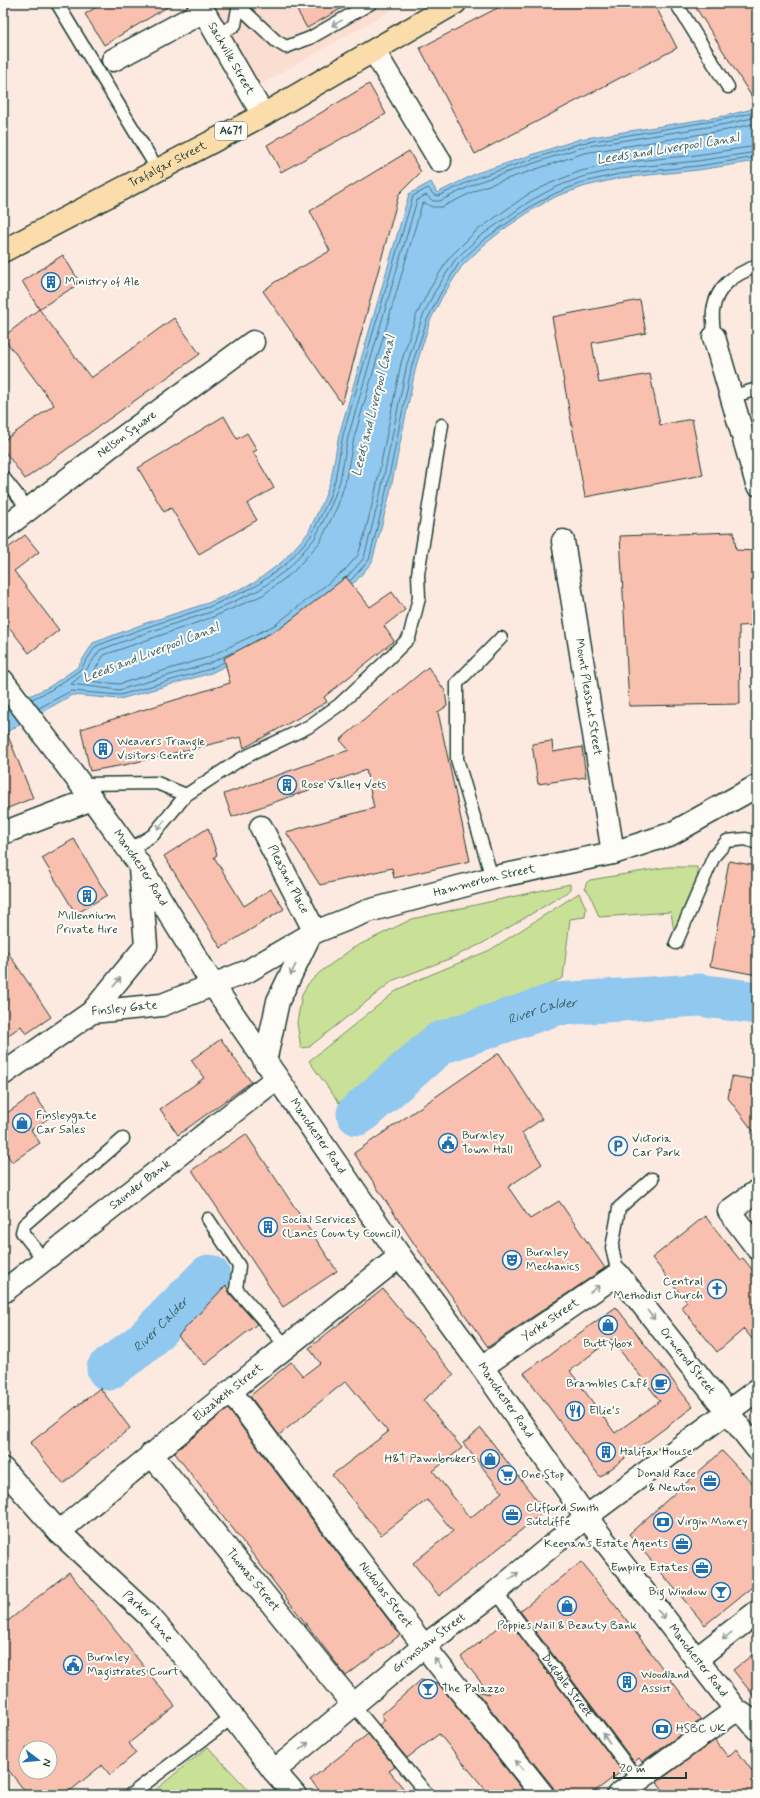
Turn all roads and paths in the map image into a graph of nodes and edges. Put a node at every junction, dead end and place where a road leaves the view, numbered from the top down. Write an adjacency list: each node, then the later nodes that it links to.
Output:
1 (57, 3): 13 (lane)
2 (371, 3): 5 (lane, one-way to 5)
3 (455, 3): 8 (main road, Trafalgar Street / A671)
4 (676, 3): 10 (lane)
5 (239, 4): 7 (lane)
6 (201, 7): 7 (street, Sackville Street); 9 (street)
7 (217, 36): 11 (street, Sackville Street)
8 (374, 51): 11 (main road, Trafalgar Street / A671); 12 (street)
9 (113, 60)
10 (728, 87)
11 (263, 115): 13 (main road, Trafalgar Street / A671)
12 (440, 161)
13 (158, 170): 14 (main road, Trafalgar Street / A671)
14 (3, 251)
15 (757, 266): 16 (lane)
16 (714, 337): 19 (street)
17 (253, 342): 23 (street, Nelson Square)
18 (757, 389): 19 (lane)
19 (731, 397): 22 (street)
20 (442, 425): 30 (lane)
21 (3, 477): 23 (lane)
22 (757, 484)
23 (28, 510): 24 (street, Nelson Square)
24 (3, 529)
25 (563, 541): 34 (street, Mount Pleasant Street)
26 (501, 638): 36 (lane)
27 (3, 681): 29 (street, Manchester Road)
28 (757, 786): 34 (street, Hammerton Street)
29 (87, 791): 30 (lane); 32 (street); 35 (street, Manchester Road)
30 (186, 795): 35 (lane, one-way to 35)
31 (261, 827): 37 (street, Pleasant Place)
32 (3, 834)
33 (757, 843): 38 (lane)
34 (613, 854): 36 (street, Hammerton Street)
35 (134, 857): 39 (street, Manchester Road); 40 (street, one-way to 35)
36 (492, 878): 37 (street, Hammerton Street)
37 (312, 934): 39 (street, Hammerton Street); 41 (street, one-way to 41)
38 (676, 943)
39 (213, 985): 40 (street, Finsley Gate); 41 (street, Manchester Road)
40 (92, 1012): 42 (street, Finsley Gate)
41 (271, 1070): 48 (street, Manchester Road); 49 (street, Saunder Bank)
42 (3, 1074)
43 (123, 1139): 49 (lane)
44 (652, 1179): 50 (lane)
45 (757, 1191): 47 (street)
46 (208, 1219): 52 (lane)
47 (757, 1248)
48 (400, 1256): 52 (street, Elizabeth Street); 53 (street, Manchester Road)
49 (44, 1260): 51 (street, Saunder Bank)
50 (618, 1274): 53 (street, Yorke Street, one-way to 50); 56 (street, Ormerod Street, one-way to 56)
51 (3, 1292)
52 (287, 1347): 55 (street, Elizabeth Street)
53 (482, 1367): 60 (street, Manchester Road)
54 (757, 1390): 56 (street, Grimshaw Street)
55 (231, 1392): 58 (street, Elizabeth Street); 64 (street, Nicholas Street)
56 (728, 1411): 57 (street, Ormerod Street); 60 (street, Grimshaw Street)
57 (757, 1448)
58 (150, 1454): 61 (street, Elizabeth Street); 66 (street, Thomas Street)
59 (3, 1469): 61 (street, Parker Lane)
60 (586, 1517): 62 (street, Grimshaw Street, one-way to 60); 65 (street, Manchester Road, one-way to 65)
61 (59, 1532): 68 (street, Parker Lane)
62 (496, 1592): 64 (street, Grimshaw Street); 71 (lane, Dugdale Street, one-way to 62)
63 (757, 1612): 65 (street, one-way to 65)
64 (424, 1646): 66 (street, Grimshaw Street); 75 (street, Nicholas Street, one-way to 64)
65 (696, 1659): 67 (street, Manchester Road)
66 (354, 1706): 70 (street, Grimshaw Street, one-way to 66); 74 (lane)
67 (736, 1710): 69 (street, Manchester Road); 71 (street)
68 (233, 1717): 70 (street, Parker Lane); 72 (lane)
69 (757, 1729)
70 (274, 1771): 73 (street, Parker Lane)
71 (638, 1780): 76 (street)
72 (130, 1795)
73 (295, 1795)
74 (428, 1795)
75 (543, 1795)
76 (618, 1795)

